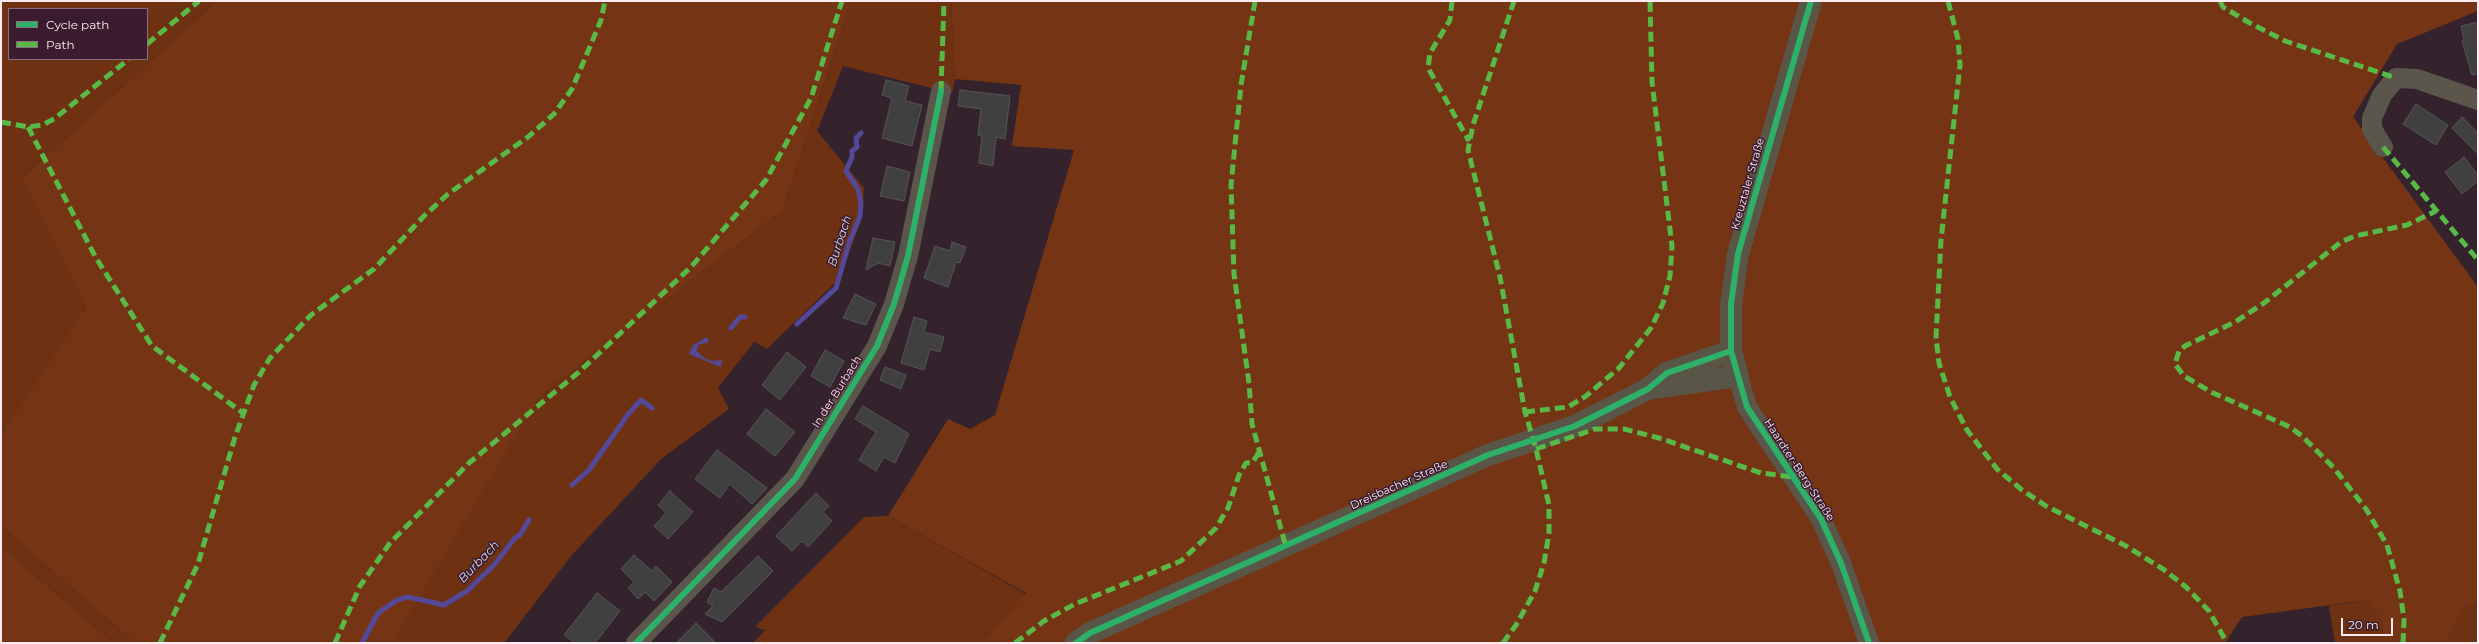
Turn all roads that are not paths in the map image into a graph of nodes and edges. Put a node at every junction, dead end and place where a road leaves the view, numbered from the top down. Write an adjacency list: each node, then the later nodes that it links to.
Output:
1 (1811, 1): 5 (street, Kreuztaler Straße)
2 (941, 91): 8 (street, In der Burbach)
3 (2478, 100): 4 (street)
4 (2383, 147)
5 (1731, 350): 6 (street, Kreuztaler Straße); 7 (street, Dreisbacher Straße)
6 (1738, 376): 7 (street, Dreisbacher Straße); 10 (street, Haardter-Berg-Straße)
7 (1648, 389): 9 (street, Dreisbacher Straße)
8 (636, 643)
9 (1076, 643)
10 (1869, 643)

